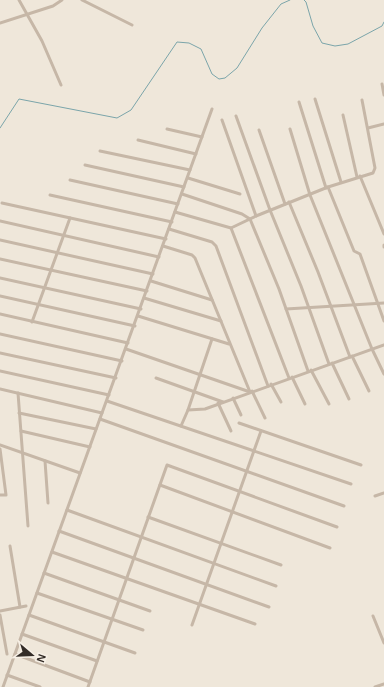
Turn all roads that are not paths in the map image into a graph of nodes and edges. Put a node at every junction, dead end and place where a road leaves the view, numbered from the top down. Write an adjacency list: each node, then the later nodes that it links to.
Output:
1 (19, 0): 4 (street)
2 (62, 0): 4 (street)
3 (82, 0): 6 (street)
4 (28, 13): 5 (street); 8 (street)
5 (0, 23)
6 (132, 25)
7 (382, 84): 9 (street)
8 (61, 85)
9 (384, 95)
10 (315, 99): 31 (street)
11 (362, 100): 18 (street)
12 (299, 102): 33 (street)
13 (212, 109): 22 (street)
14 (343, 115): 28 (street)
15 (236, 116): 41 (street)
16 (222, 120): 43 (street)
17 (384, 124): 18 (street)
18 (368, 128): 28 (street)
19 (167, 129): 22 (street)
20 (290, 129): 37 (street)
21 (260, 130): 39 (street)
22 (202, 137): 25 (street)
23 (138, 140): 25 (street)
24 (100, 151): 27 (street)
25 (196, 154): 27 (street)
26 (86, 165): 32 (street)
27 (190, 170): 29 (street)
28 (358, 177): 31 (street); 50 (street)
29 (188, 178): 32 (street); 35 (street)
30 (70, 180): 40 (street)
31 (341, 182): 33 (street)
32 (184, 187): 34 (street)
33 (327, 187): 37 (street); 67 (street)
34 (182, 194): 40 (street); 45 (street)
35 (240, 194)
36 (50, 195): 47 (street)
37 (310, 195): 39 (street); 70 (street)
38 (2, 203): 44 (street)
39 (287, 203): 41 (street); 71 (street)
40 (178, 204): 42 (street)
41 (270, 210): 43 (street); 72 (street)
42 (175, 212): 47 (street); 48 (street)
43 (256, 216): 45 (street)
44 (70, 218): 51 (street); 52 (street)
45 (250, 219): 48 (street); 74 (street)
46 (0, 221): 51 (street)
47 (172, 222): 49 (street)
48 (231, 228): 96 (street)
49 (169, 229): 52 (street); 99 (street)
50 (384, 234)
51 (64, 236): 55 (street); 56 (street)
52 (166, 239): 54 (street)
53 (0, 240): 55 (street)
54 (163, 246): 56 (street); 66 (street)
55 (58, 253): 58 (street); 59 (street)
56 (159, 257): 59 (street)
57 (0, 259): 58 (street)
58 (51, 270): 62 (street); 63 (street)
59 (153, 274): 61 (street)
60 (0, 278): 62 (street)
61 (151, 281): 63 (street); 66 (street)
62 (45, 288): 69 (street); 73 (street)
63 (147, 291): 65 (street)
64 (0, 296): 69 (street)
65 (144, 298): 73 (street); 77 (street)
66 (212, 300): 77 (street)
67 (378, 303): 68 (street); 70 (street); 78 (street)
68 (384, 303)
69 (39, 304): 79 (street); 80 (street)
70 (355, 305): 71 (street); 87 (street)
71 (331, 306): 72 (street); 89 (street)
72 (309, 307): 74 (street); 91 (street)
73 (141, 309): 76 (street)
74 (286, 309): 93 (street)
75 (0, 314): 79 (street)
76 (138, 316): 80 (street); 82 (street)
77 (221, 321): 84 (street)
78 (384, 321)
79 (32, 322): 83 (street)
80 (135, 326): 83 (street)
81 (0, 334): 90 (street)
82 (212, 339): 84 (street); 95 (street)
83 (128, 343): 86 (street)
84 (229, 344): 103 (street)
85 (384, 345): 87 (street)
86 (126, 349): 90 (street); 95 (street)
87 (372, 349): 89 (street); 94 (street)
88 (0, 352): 97 (street)
89 (351, 356): 91 (street); 102 (street)
90 (122, 361): 97 (street)
91 (330, 363): 93 (street); 107 (street)
92 (0, 371): 105 (street)
93 (310, 371): 96 (street); 113 (street)
94 (384, 374)
95 (200, 375): 101 (street); 103 (street)
96 (290, 377): 99 (street); 112 (street)
97 (116, 378): 105 (street)
98 (156, 378): 101 (street)
99 (269, 385): 103 (street); 110 (street)
100 (0, 389): 104 (street)
101 (194, 391): 109 (street); 114 (street)
102 (369, 391)
103 (251, 392): 106 (street); 118 (street)
104 (18, 393): 115 (street); 116 (street)
105 (109, 395): 108 (street)
106 (233, 398): 109 (street); 117 (street)
107 (350, 398)
108 (107, 401): 116 (street); 121 (street)
109 (223, 402): 111 (street)
110 (281, 402)
111 (218, 403): 114 (street); 124 (street)
112 (305, 404)
113 (329, 404)
114 (188, 410): 121 (street)
115 (19, 413): 122 (street); 123 (street)
116 (102, 413): 119 (street)
117 (241, 415)
118 (265, 418)
119 (100, 419): 122 (street); 133 (street)
120 (239, 423): 125 (street)
121 (181, 426): 129 (street)
122 (96, 429): 127 (street)
123 (21, 431): 127 (street); 130 (street)
124 (231, 431)
125 (261, 431): 129 (street); 132 (street)
126 (0, 445): 130 (street)
127 (90, 447): 134 (street)
128 (0, 449): 139 (street)
129 (254, 451): 133 (street); 135 (street)
130 (22, 453): 131 (street); 146 (street)
131 (45, 461): 134 (street); 141 (street)
132 (361, 465)
133 (247, 471): 137 (street); 142 (street)
134 (80, 473): 143 (street)
135 (351, 484)
136 (160, 485): 137 (street); 144 (street); 145 (street)
137 (240, 492): 144 (street); 147 (street)
138 (384, 493): 140 (street)
139 (0, 495)
140 (376, 496)
141 (48, 503)
142 (344, 506)
143 (66, 510): 148 (street); 149 (street)
144 (232, 512): 150 (street); 152 (street)
145 (148, 517): 149 (street); 150 (street)
146 (28, 526)
147 (337, 527)
148 (59, 531): 153 (street); 154 (street)
149 (141, 537): 154 (street); 155 (street)
150 (221, 543): 155 (street); 156 (street)
151 (10, 546): 165 (street)
152 (330, 548)
153 (52, 552): 157 (street); 158 (street)
154 (134, 558): 158 (street); 159 (street)
155 (214, 563): 159 (street); 160 (street)
156 (281, 565)
157 (44, 573): 161 (street); 162 (street)
158 (127, 578): 162 (street); 163 (street)
159 (206, 584): 163 (street); 166 (street)
160 (276, 586)
161 (37, 593): 169 (street); 172 (street)
162 (119, 600): 168 (street); 172 (street)
163 (199, 604): 173 (street); 174 (street)
164 (26, 606): 165 (street)
165 (20, 607): 167 (street)
166 (269, 607)
167 (0, 611)
168 (150, 611)
169 (29, 614): 176 (street); 177 (street)
170 (0, 615): 180 (street)
171 (373, 616): 178 (street)
172 (112, 620): 175 (street); 177 (street)
173 (256, 624)
174 (192, 625)
175 (143, 630)
176 (22, 634): 181 (street); 182 (street)
177 (104, 642): 179 (street); 182 (street)
178 (384, 643)
179 (135, 652)
180 (7, 654)
181 (15, 654): 183 (street); 184 (street)
182 (97, 661): 184 (street)
183 (7, 675): 186 (street); 187 (street)
184 (90, 682): 188 (street)
185 (384, 684): 189 (street)
186 (3, 687)
187 (40, 687)
188 (88, 687)
189 (375, 687)

